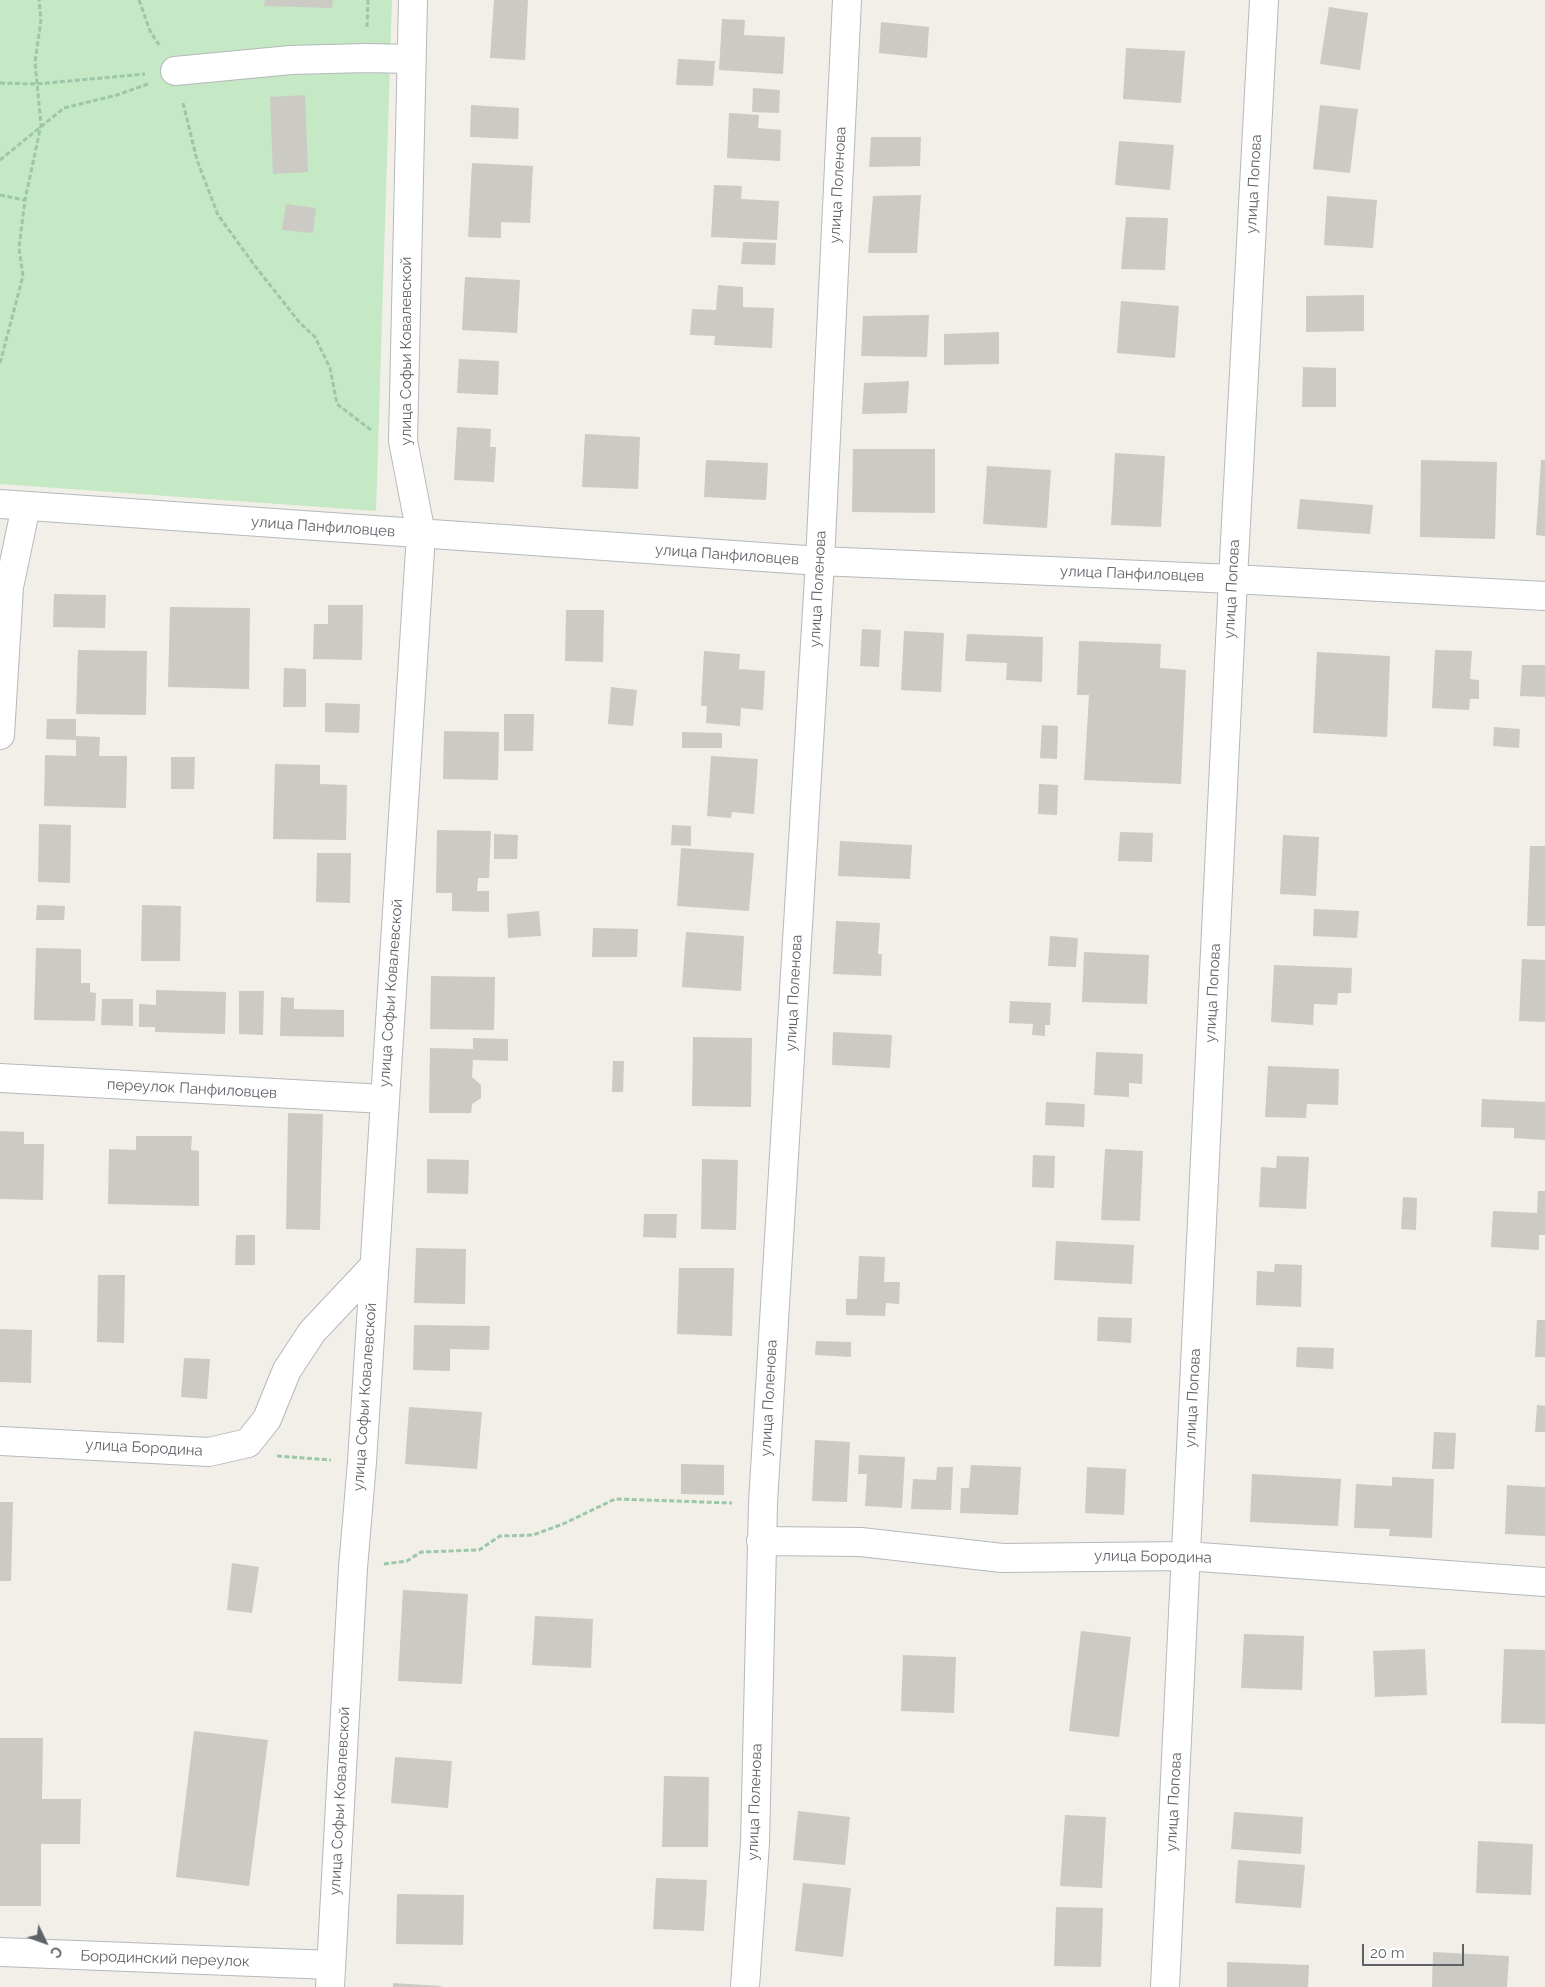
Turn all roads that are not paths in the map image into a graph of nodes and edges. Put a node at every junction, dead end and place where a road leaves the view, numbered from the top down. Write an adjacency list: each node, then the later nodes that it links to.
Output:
1 (413, 0): 4 (street, улица Софьи Ковалевской)
2 (847, 0): 8 (street, улица Поленова)
3 (1264, 0): 9 (street, улица Попова)
4 (411, 59): 5 (street); 7 (street, улица Софьи Ковалевской)
5 (176, 71)
6 (13, 505): 7 (street, улица Панфиловцев); 11 (street)
7 (421, 534): 8 (street, улица Панфиловцев); 13 (street, улица Софьи Ковалевской)
8 (820, 561): 9 (street, улица Панфиловцев); 16 (street, улица Поленова)
9 (1233, 579): 10 (street, улица Панфиловцев); 17 (street, улица Попова)
10 (1545, 596)
11 (0, 736)
12 (0, 1078): 13 (street, переулок Панфиловцев)
13 (384, 1099): 14 (street, улица Софьи Ковалевской)
14 (374, 1266): 15 (street, улица Бородина); 20 (street, улица Софьи Ковалевской)
15 (0, 1441)
16 (761, 1541): 17 (street, улица Бородина); 21 (street, улица Поленова)
17 (1186, 1556): 18 (street, улица Бородина); 22 (street, улица Попова)
18 (1545, 1582)
19 (0, 1952): 20 (street, Бородинский переулок)
20 (330, 1976)
21 (745, 1987)
22 (1165, 1987)

